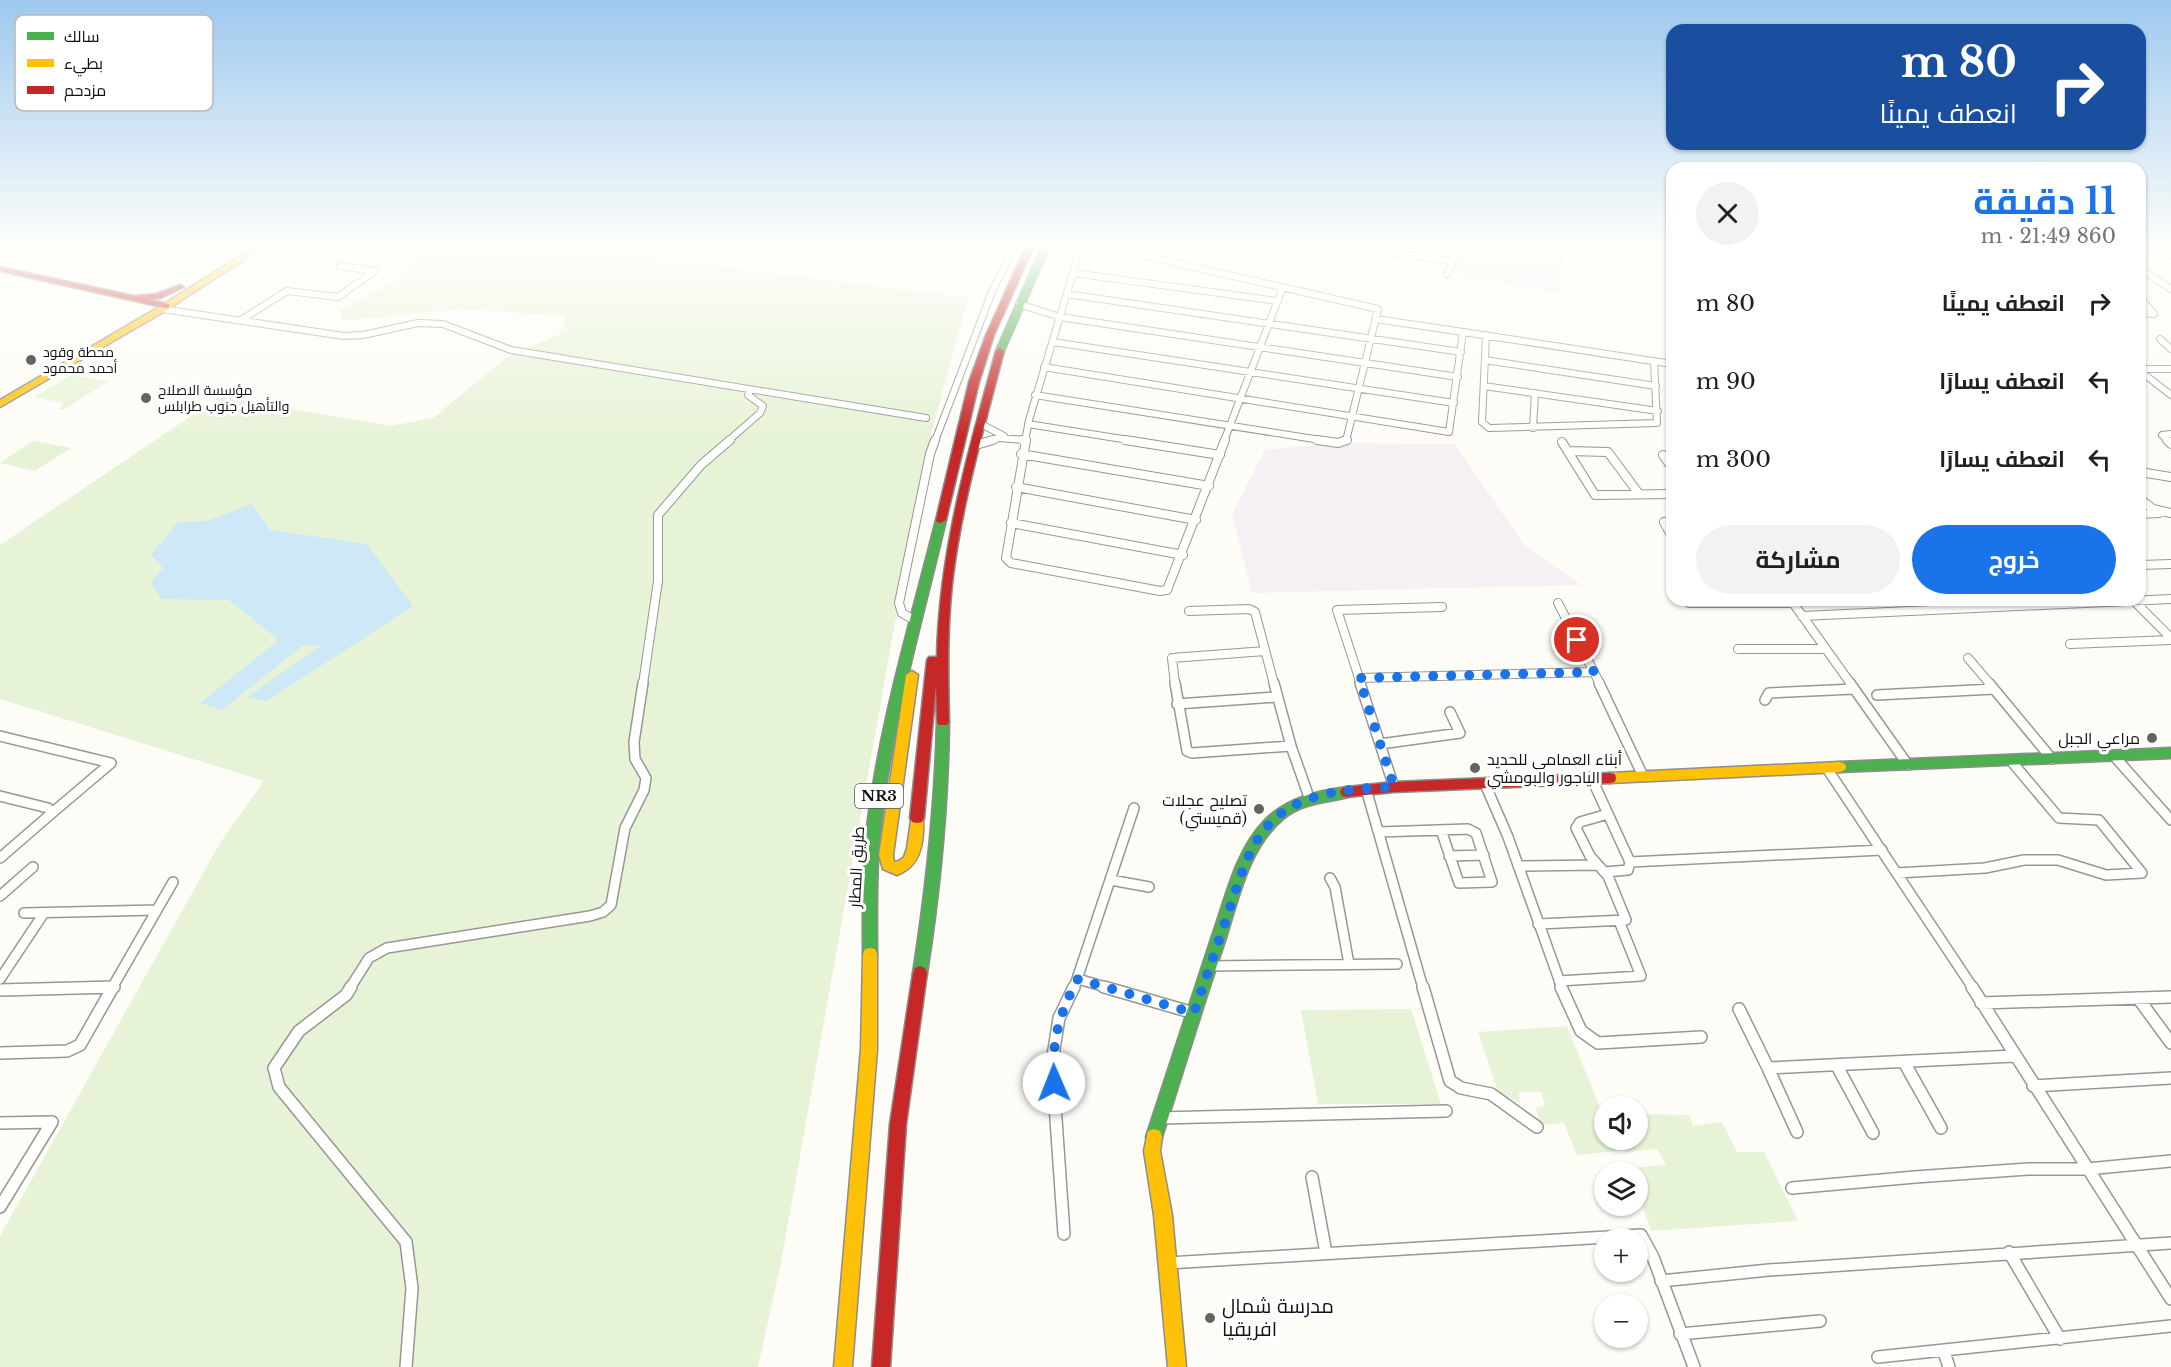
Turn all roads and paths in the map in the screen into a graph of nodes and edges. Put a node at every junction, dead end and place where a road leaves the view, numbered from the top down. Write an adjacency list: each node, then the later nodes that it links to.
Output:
1 (135, 310): 17 (main road)
2 (161, 310): 17 (main road)
3 (161, 310): 17 (main road)
4 (176, 310): 16 (street)
5 (257, 310): 16 (street)
6 (985, 310): 90 (street)
7 (1001, 310): 80 (main road, طريق المطار / NR3)
8 (1017, 310): 51 (main road)
9 (1038, 310): 14 (street)
10 (1062, 310): 14 (street)
11 (1173, 310): 18 (street)
12 (1275, 310): 18 (street)
13 (1377, 310): 15 (street)
14 (1060, 317): 23 (street); 24 (street)
15 (1376, 319): 19 (street); 21 (street)
16 (241, 320): 40 (street)
17 (132, 322): 43 (main road); 47 (main road)
18 (1269, 324): 21 (street); 24 (street)
19 (1463, 332): 20 (street); 26 (street)
20 (1486, 335): 27 (street); 28 (street)
21 (1371, 339): 26 (street); 29 (street)
22 (2160, 339): 25 (street)
23 (1053, 342): 31 (street); 34 (street)
24 (1260, 347): 29 (street); 34 (street)
25 (2171, 348)
26 (1461, 352): 36 (street)
27 (1485, 360): 37 (street); 38 (street)
28 (1653, 361): 30 (street); 38 (street)
29 (1365, 363): 36 (street); 39 (street)
30 (1666, 363)
31 (1044, 367): 44 (street); 45 (street)
32 (2171, 369): 33 (street)
33 (2146, 370)
34 (1251, 372): 39 (street); 45 (street)
35 (2146, 375): 42 (street)
36 (1458, 377): 46 (street)
37 (1484, 386): 41 (street); 54 (street)
38 (1656, 386): 48 (street)
39 (1359, 389): 46 (street); 50 (street)
40 (750, 390): 49 (street); 195 (street)
41 (1535, 393): 48 (street); 54 (street)
42 (2171, 394)
43 (0, 395)
44 (1035, 395): 52 (street); 53 (street)
45 (1241, 399): 50 (street); 53 (street)
46 (1454, 403): 50 (street)
47 (0, 404)
48 (1658, 411): 54 (street)
49 (926, 418)
50 (1352, 418): 53 (street)
51 (981, 424): 56 (street); 60 (main road)
52 (1028, 424): 57 (street); 62 (street)
53 (1231, 426): 62 (street)
54 (1533, 428)
55 (2171, 434): 59 (street)
56 (1011, 437): 57 (street); 57 (street); 60 (street)
57 (1024, 442): 67 (street); 68 (street)
58 (1562, 442): 61 (street)
59 (2171, 444)
60 (976, 445): 77 (main road)
61 (1568, 451): 69 (street); 69 (street)
62 (1220, 455): 67 (street)
63 (1663, 455): 64 (street)
64 (1666, 459)
65 (2146, 473): 66 (street)
66 (2171, 477)
67 (1209, 486): 74 (street)
68 (1016, 487): 74 (street); 75 (street)
69 (1639, 494): 70 (street)
70 (1666, 494)
71 (2146, 503): 73 (street)
72 (2146, 514): 73 (street)
73 (2168, 514)
74 (1196, 519): 76 (street)
75 (1011, 523): 76 (street); 76 (street)
76 (1183, 555)
77 (950, 562): 80 (main road); 197 (main road)
78 (2171, 564): 79 (street)
79 (2146, 565)
80 (926, 586): 90 (main road, طريق المطار / NR3)
81 (2146, 599): 82 (street)
82 (2171, 599)
83 (1558, 603): 97 (street)
84 (1796, 606): 89 (street)
85 (1975, 606): 89 (street)
86 (2139, 606): 91 (street)
87 (1442, 607): 98 (street)
88 (1189, 611): 95 (street)
89 (1803, 616): 94 (street)
90 (916, 621): 196 (main road, طريق المطار / NR3)
91 (2171, 639): 92 (street)
92 (2070, 644)
93 (1738, 649): 94 (street)
94 (1826, 649): 100 (street)
95 (1266, 651): 102 (street); 104 (street)
96 (1968, 657): 99 (street)
97 (1594, 672): 98 (street); 116 (street)
98 (1359, 678): 107 (street)
99 (1994, 688): 101 (street); 111 (street)
100 (1854, 689): 103 (street); 113 (street)
101 (1877, 695)
102 (1277, 697): 104 (street); 108 (street)
103 (1765, 700)
104 (1177, 704): 108 (street)
105 (1450, 712): 107 (street)
106 (0, 736): 123 (street)
107 (1380, 744): 118 (street)
108 (1291, 746): 121 (street)
109 (2171, 753): 110 (main road)
110 (2115, 756): 111 (main road); 125 (street)
111 (2052, 759): 112 (main road)
112 (2012, 762): 113 (main road); 136 (street)
113 (1908, 765): 114 (main road)
114 (1828, 770): 116 (main road); 128 (street)
115 (1591, 777): 116 (main road); 117 (main road); 124 (street)
116 (1643, 777)
117 (1485, 784): 118 (main road); 133 (street)
118 (1394, 787): 119 (main road)
119 (1366, 789): 121 (main road); 127 (street)
120 (0, 796): 123 (street)
121 (1310, 800): 149 (main road)
122 (1134, 808): 138 (street)
123 (51, 813): 131 (street)
124 (1608, 814): 132 (street); 135 (street)
125 (2171, 820)
126 (1441, 830): 127 (street); 129 (street); 130 (street)
127 (1379, 832): 172 (street)
128 (1882, 850): 132 (street); 136 (street)
129 (1484, 855): 130 (street); 130 (street)
130 (1449, 856)
131 (0, 858)
132 (1629, 862): 135 (street)
133 (1518, 866): 135 (street); 146 (street)
134 (33, 867): 141 (street)
135 (1602, 869): 145 (street)
136 (1897, 873): 157 (street)
137 (1330, 878): 147 (street)
138 (1111, 880): 140 (street); 151 (street)
139 (173, 882): 142 (street)
140 (1149, 887)
141 (0, 896)
142 (157, 910): 143 (street); 153 (street)
143 (44, 913): 144 (street); 150 (street)
144 (24, 914)
145 (1620, 921): 146 (street); 152 (street)
146 (1538, 924): 152 (street)
147 (1349, 964): 148 (street); 149 (street)
148 (1397, 964)
149 (1209, 966): 159 (main road)
150 (0, 979)
151 (1078, 979): 159 (street); 181 (street)
152 (1559, 981): 160 (street)
153 (114, 987): 154 (street); 162 (street)
154 (0, 990)
155 (2171, 997): 156 (street)
156 (2138, 998): 157 (street); 161 (street)
157 (1982, 1003): 163 (street)
158 (1739, 1009): 166 (street)
159 (1194, 1013): 170 (main road)
160 (1701, 1037)
161 (2171, 1043)
162 (0, 1053)
163 (2014, 1056): 164 (street); 168 (street)
164 (1904, 1062): 165 (street); 173 (street)
165 (1837, 1066): 166 (street); 175 (street)
166 (1768, 1068): 174 (street)
167 (2171, 1078): 168 (street)
168 (2033, 1086): 177 (street)
169 (1446, 1111): 170 (street)
170 (1160, 1118): 186 (main road)
171 (0, 1123): 180 (street)
172 (1537, 1127)
173 (1941, 1128)
174 (1797, 1132)
175 (1873, 1133)
176 (2171, 1161): 177 (street)
177 (2087, 1169): 179 (street); 183 (street)
178 (1312, 1177): 185 (street)
179 (1792, 1188)
180 (2, 1202)
181 (1064, 1234)
182 (2171, 1243): 183 (street)
183 (2136, 1244): 184 (street); 188 (street)
184 (2009, 1252): 187 (street); 192 (street)
185 (1326, 1253): 186 (street); 187 (street)
186 (1168, 1263): 198 (main road)
187 (1661, 1281): 191 (street)
188 (2171, 1299)
189 (1820, 1320): 191 (street)
190 (2171, 1326): 192 (street)
191 (1680, 1334): 199 (street)
192 (2060, 1339): 193 (street)
193 (1944, 1352): 194 (street); 200 (street)
194 (1878, 1357)
195 (406, 1367)
196 (843, 1367)
197 (881, 1367)
198 (1177, 1367)
199 (1694, 1367)
200 (1949, 1367)

